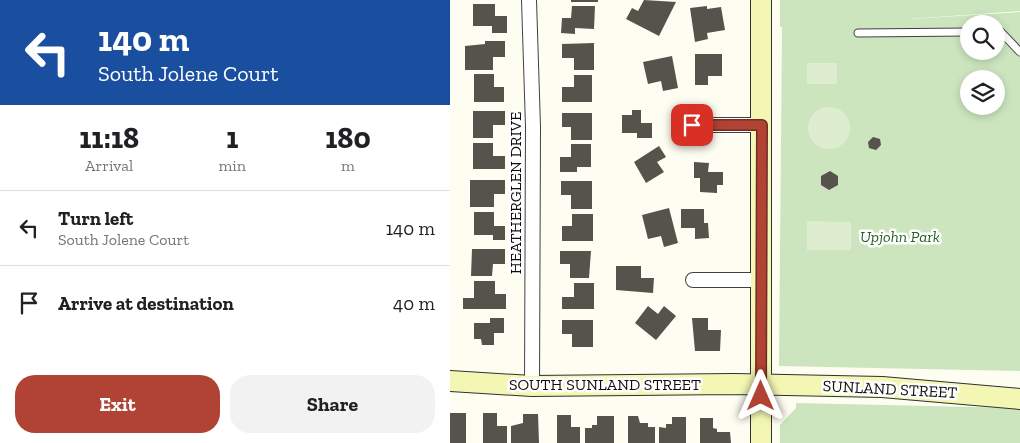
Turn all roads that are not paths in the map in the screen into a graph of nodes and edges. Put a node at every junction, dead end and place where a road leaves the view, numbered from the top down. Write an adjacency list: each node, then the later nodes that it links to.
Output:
1 (530, 0): 13 (street, HEATHERGLEN DRIVE)
2 (762, 0): 8 (street)
3 (858, 32): 4 (lane)
4 (960, 32)
5 (1005, 36): 6 (lane)
6 (1020, 52)
7 (692, 125): 8 (street)
8 (762, 125): 10 (street)
9 (693, 280): 10 (street)
10 (761, 280): 12 (street)
11 (450, 381): 13 (street, SOUTH SUNLAND STREET)
12 (760, 384): 13 (street, SOUTH SUNLAND STREET); 14 (street, SUNLAND STREET); 15 (street)
13 (532, 386)
14 (1020, 399)
15 (760, 443)

